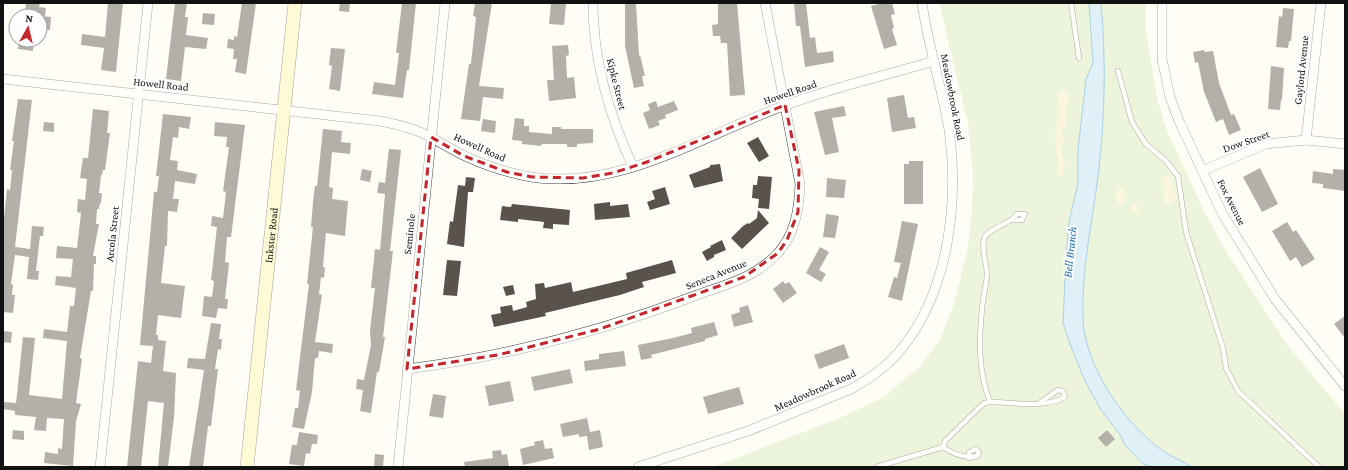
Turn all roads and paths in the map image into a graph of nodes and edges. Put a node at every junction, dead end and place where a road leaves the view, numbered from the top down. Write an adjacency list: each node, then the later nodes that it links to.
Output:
1 (148, 3): 14 (street, Arcola Street)
2 (295, 3): 16 (main road, Inkster Road)
3 (445, 3): 17 (street, Seminole)
4 (593, 3): 20 (street, Kipke Street)
5 (765, 3): 15 (street, Seneca Avenue)
6 (922, 3): 11 (street, Meadowbrook Road)
7 (1071, 3): 10 (lane)
8 (1162, 3): 21 (street, Fox Avenue)
9 (1321, 3): 18 (street, Gaylord Avenue)
10 (1079, 58)
11 (934, 61): 15 (street, Howell Road); 32 (street, Meadowbrook Road)
12 (1118, 71): 34 (lane)
13 (3, 79): 14 (street, Howell Road)
14 (138, 94): 16 (street, Howell Road); 29 (street, Arcola Street)
15 (785, 105): 20 (street, Howell Road); 23 (street, Seneca Avenue)
16 (284, 110): 17 (street, Howell Road); 30 (main road, Inkster Road)
17 (431, 137): 20 (street, Howell Road); 23 (street, Seminole)
18 (1306, 140): 19 (street, Dow Street); 21 (street, Dow Street)
19 (1345, 144)
20 (633, 167)
21 (1204, 170): 24 (street, Fox Avenue)
22 (1014, 220): 25 (lane)
23 (407, 369): 31 (street, Seminole)
24 (1345, 386)
25 (990, 402): 26 (lane); 27 (lane)
26 (1039, 403): 26 (lane)
27 (943, 447): 28 (lane); 33 (lane)
28 (969, 458)
29 (100, 467)
30 (248, 467)
31 (398, 467)
32 (638, 467)
33 (876, 467)
34 (1319, 467)

